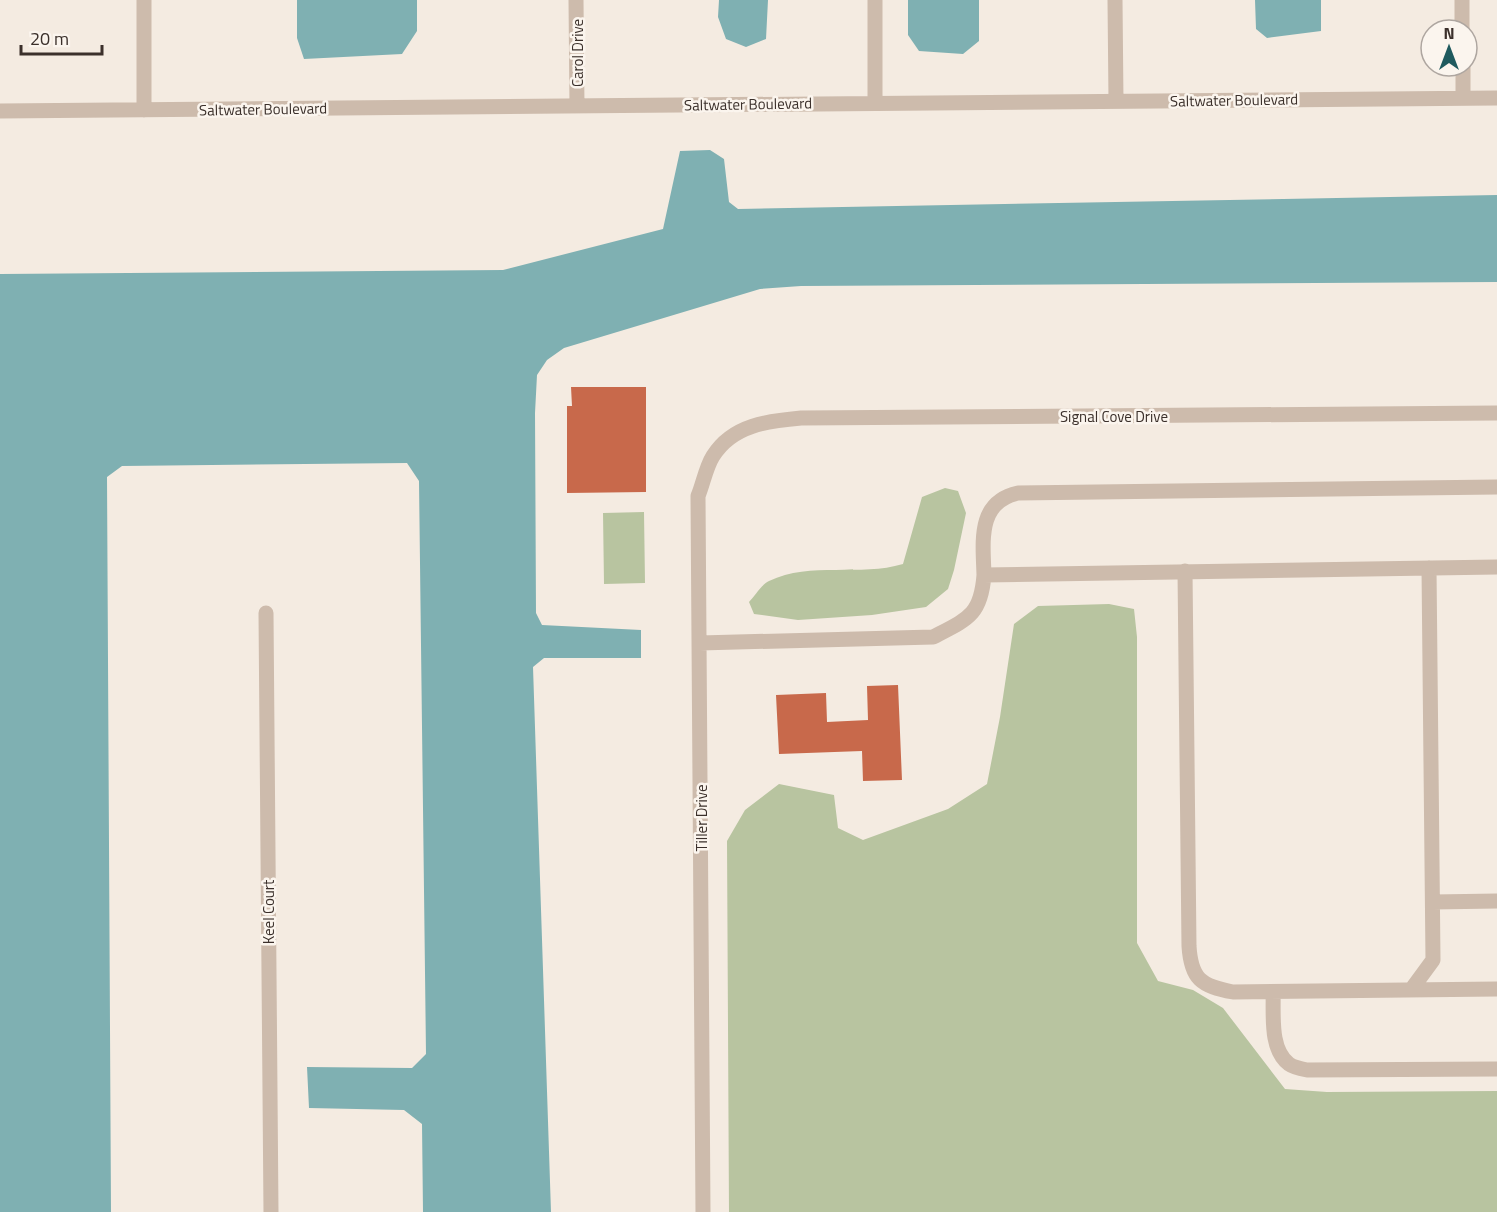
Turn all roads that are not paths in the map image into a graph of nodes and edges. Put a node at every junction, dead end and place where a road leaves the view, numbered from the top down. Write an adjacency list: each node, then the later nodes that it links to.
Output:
1 (144, 0): 13 (street)
2 (576, 0): 12 (street, Carol Drive)
3 (874, 0): 11 (street)
4 (1115, 0): 10 (street)
5 (1462, 0): 6 (street)
6 (1462, 18)
7 (1463, 78): 8 (street)
8 (1463, 98): 9 (street, Saltwater Boulevard); 10 (street, Saltwater Boulevard)
9 (1497, 98)
10 (1116, 101): 11 (street, Saltwater Boulevard)
11 (875, 103): 12 (street, Saltwater Boulevard)
12 (577, 106): 13 (street, Saltwater Boulevard)
13 (144, 110): 14 (street, Saltwater Boulevard)
14 (0, 111)
15 (1497, 413): 16 (street, Signal Cove Drive)
16 (735, 435): 23 (street, Tiller Drive)
17 (1497, 487): 21 (street)
18 (1497, 567): 19 (street)
19 (1429, 568): 20 (street); 25 (street)
20 (1185, 571): 21 (street); 28 (street)
21 (984, 574): 23 (street)
22 (266, 613): 30 (street, Keel Court)
23 (700, 643): 31 (street, Tiller Drive)
24 (1497, 901): 25 (street)
25 (1433, 902): 27 (street)
26 (1497, 989): 27 (street)
27 (1411, 990): 28 (street)
28 (1273, 992): 29 (street)
29 (1497, 1069)
30 (271, 1212)
31 (704, 1212)

